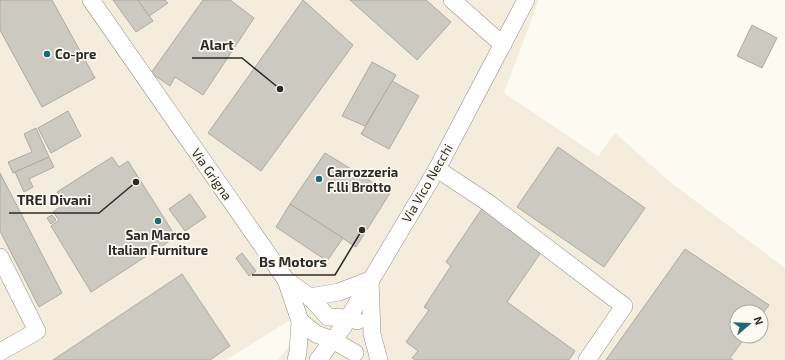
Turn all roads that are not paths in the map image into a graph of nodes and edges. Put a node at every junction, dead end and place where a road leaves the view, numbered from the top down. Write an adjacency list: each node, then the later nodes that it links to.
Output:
1 (91, 0): 7 (street, Via Grigna)
2 (452, 0): 4 (street)
3 (526, 0): 4 (street, Via Vico Necchi)
4 (503, 46): 5 (street, Via Vico Necchi)
5 (437, 169): 8 (street, Via Vico Necchi); 20 (street)
6 (0, 257): 15 (street)
7 (286, 280): 9 (street); 12 (street, Via Grigna)
8 (370, 280): 9 (street); 11 (street, Via Vico Necchi); 13 (street)
9 (310, 297): 10 (street)
10 (328, 317): 11 (street); 14 (street)
11 (348, 318): 13 (street); 14 (street, Via Vico Necchi)
12 (300, 321): 14 (street); 18 (street, Via Grigna)
13 (372, 334): 19 (street)
14 (333, 340): 16 (street, Via Vico Necchi); 17 (street)
15 (0, 352)
16 (320, 357): 17 (street)
17 (358, 357)
18 (296, 360)
19 (379, 360)
20 (587, 360)

